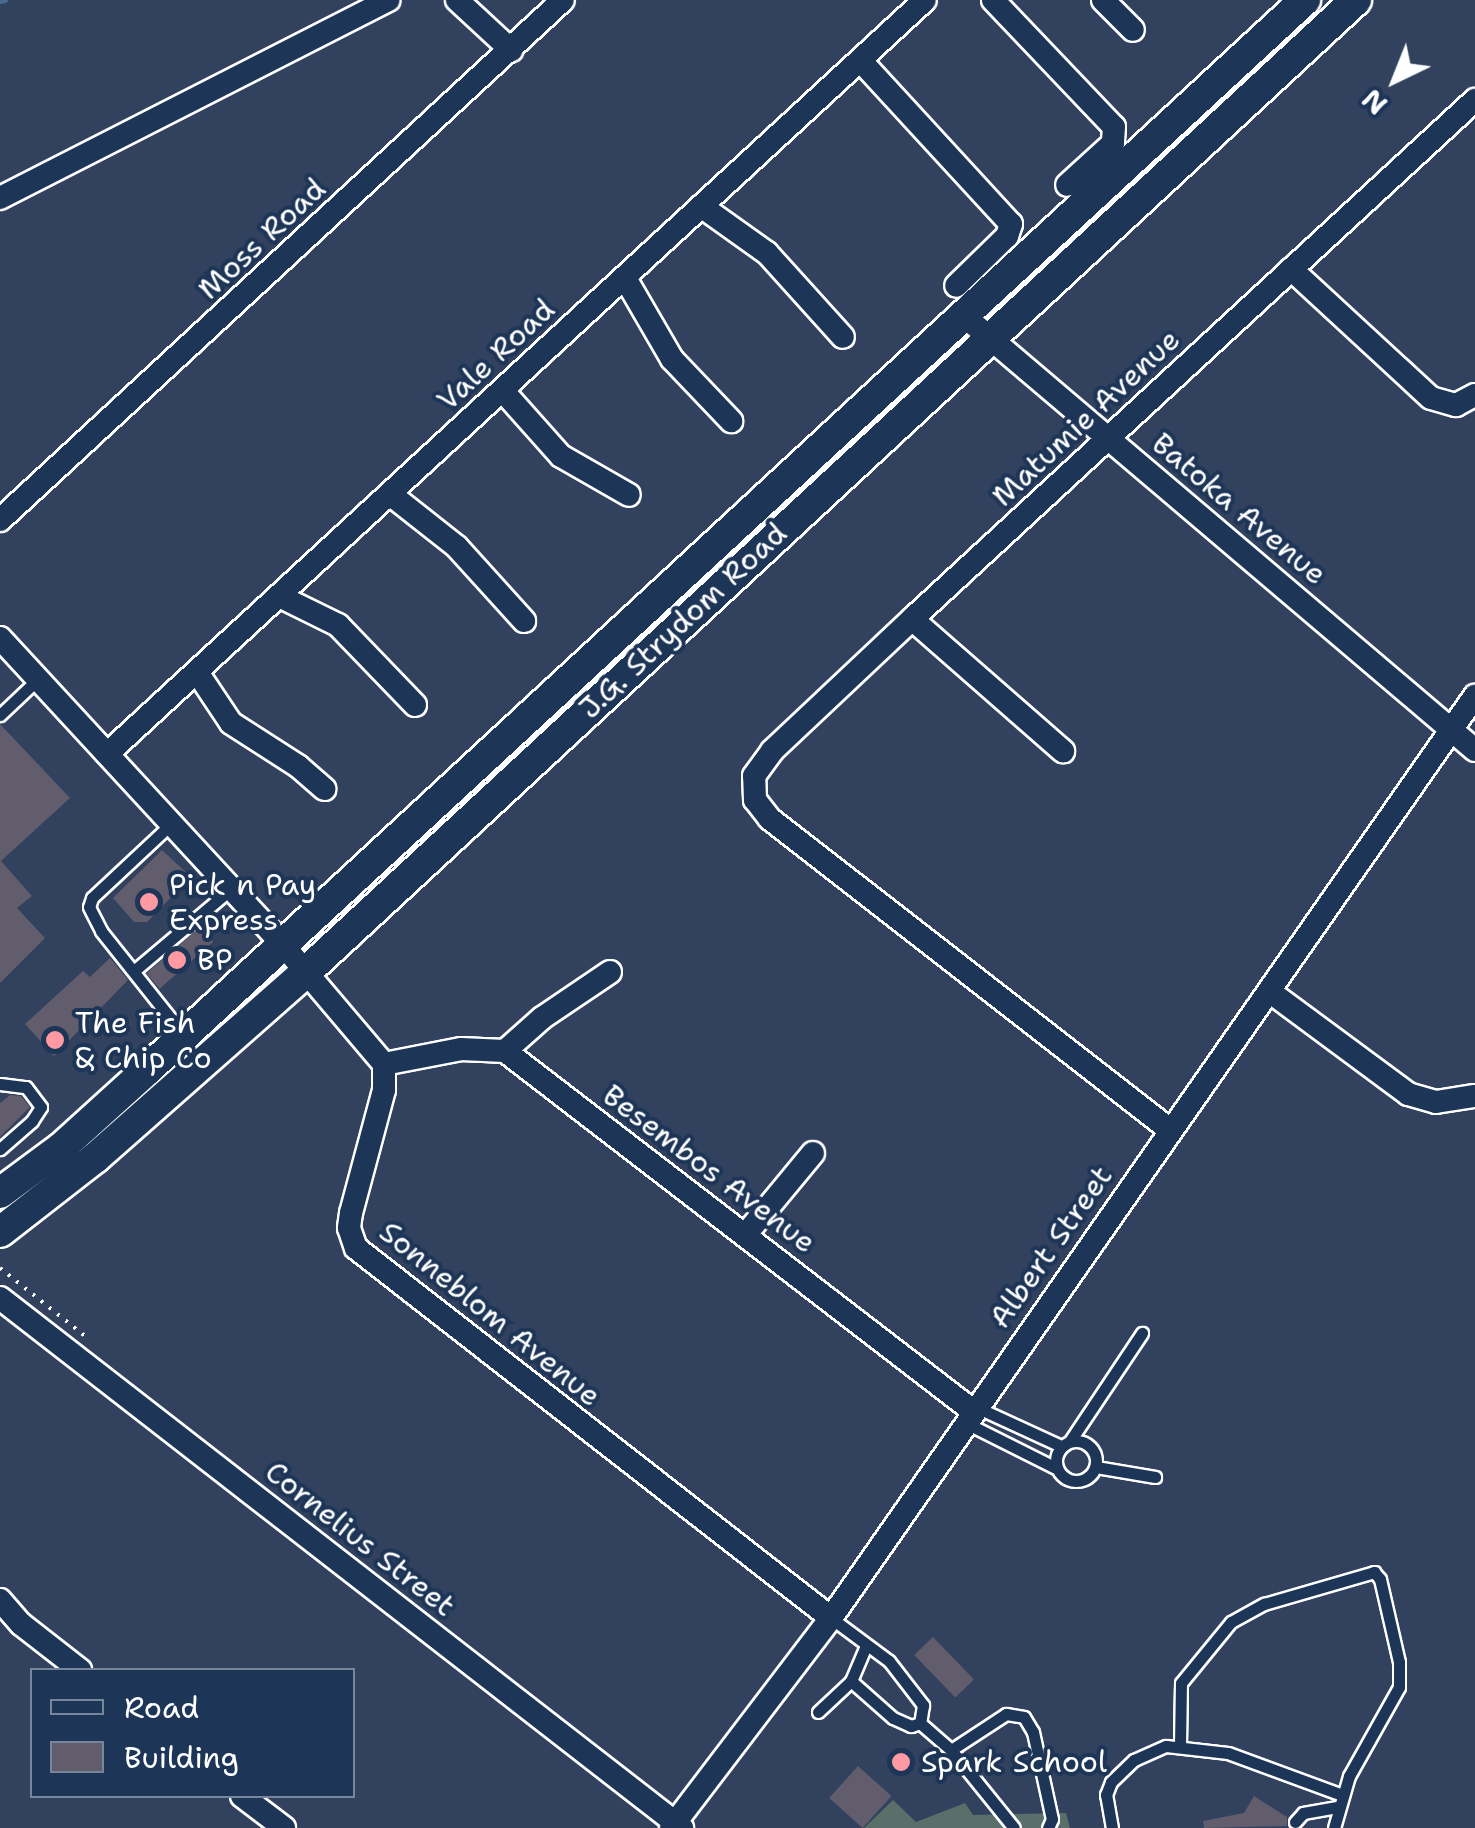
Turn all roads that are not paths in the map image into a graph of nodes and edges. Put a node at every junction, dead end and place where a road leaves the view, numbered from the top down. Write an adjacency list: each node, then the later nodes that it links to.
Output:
1 (388, 0): 14 (street)
2 (457, 0): 10 (street)
3 (563, 0): 10 (street, Moss Road)
4 (925, 0): 11 (street, Vale Road)
5 (992, 0): 13 (street)
6 (1104, 0): 9 (street)
7 (1306, 0): 18 (street, J.G. Strydom Road)
8 (1356, 0): 20 (street, J.G. Strydom Road)
9 (1133, 30)
10 (511, 50): 27 (street, Moss Road)
11 (860, 60): 15 (street, Vale Road); 18 (street)
12 (1475, 100): 16 (street, Matumie Avenue)
13 (1067, 185)
14 (0, 198)
15 (701, 206): 17 (street, Vale Road); 19 (street)
16 (1291, 270): 22 (street); 24 (street, Matumie Avenue)
17 (625, 278): 21 (street, Vale Road); 23 (street)
18 (960, 301): 20 (street, Batoka Avenue); 44 (street, J.G. Strydom Road)
19 (843, 338)
20 (988, 338): 24 (street, Batoka Avenue); 46 (street, J.G. Strydom Road)
21 (503, 391): 25 (street, Vale Road); 26 (street)
22 (1475, 395)
23 (731, 421)
24 (1109, 438): 29 (street, Matumie Avenue); 37 (street, Batoka Avenue)
25 (390, 494): 28 (street, Vale Road); 30 (street)
26 (629, 494)
27 (0, 520)
28 (279, 596): 32 (street, Vale Road); 35 (street)
29 (912, 619): 39 (street); 54 (street, Matumie Avenue)
30 (524, 621)
31 (0, 638): 33 (street)
32 (197, 672): 40 (street, Vale Road); 41 (street)
33 (38, 679): 36 (lane); 40 (street)
34 (1475, 696): 37 (street, Albert Street)
35 (416, 705)
36 (0, 715)
37 (1452, 729): 38 (street, Batoka Avenue); 48 (street, Albert Street)
38 (1475, 750)
39 (1063, 751)
40 (107, 754): 42 (street)
41 (324, 789)
42 (171, 824): 43 (street); 45 (lane)
43 (231, 889): 44 (street); 45 (lane)
44 (282, 944): 46 (street); 49 (street, J.G. Strydom Road)
45 (135, 970): 49 (lane)
46 (306, 972): 51 (street); 58 (street, J.G. Strydom Road)
47 (610, 972): 50 (street)
48 (1268, 991): 53 (street); 54 (street, Albert Street)
49 (184, 1036): 57 (street, J.G. Strydom Road)
50 (505, 1052): 51 (street); 59 (street, Besembos Avenue)
51 (384, 1064): 68 (street, Sonneblom Avenue)
52 (0, 1084): 55 (lane)
53 (1475, 1096)
54 (1170, 1130): 62 (street, Albert Street)
55 (0, 1148)
56 (813, 1153): 59 (street)
57 (0, 1193)
58 (0, 1232)
59 (746, 1234): 62 (street, Besembos Avenue)
60 (0, 1298): 80 (street, Cornelius Street)
61 (1142, 1333): 63 (lane)
62 (971, 1414): 63 (lane); 65 (lane); 68 (street, Albert Street)
63 (1066, 1444): 64 (lane); 65 (lane)
64 (1096, 1467): 65 (lane); 66 (lane)
65 (1056, 1468)
66 (1155, 1477)
67 (0, 1600): 69 (street)
68 (831, 1618): 70 (lane); 80 (street, Albert Street)
69 (10, 1630): 71 (street)
70 (866, 1644): 72 (lane); 74 (lane)
71 (76, 1668)
72 (851, 1681): 73 (lane); 74 (lane)
73 (818, 1712)
74 (920, 1723): 76 (lane)
75 (1180, 1746): 78 (lane); 78 (lane); 84 (lane)
76 (951, 1750): 82 (lane); 83 (lane)
77 (245, 1798): 81 (street)
78 (1340, 1801): 79 (lane); 85 (lane)
79 (1294, 1825)
80 (677, 1826)
81 (284, 1828)
82 (1014, 1828)
83 (1048, 1828)
84 (1112, 1828)
85 (1334, 1828)

